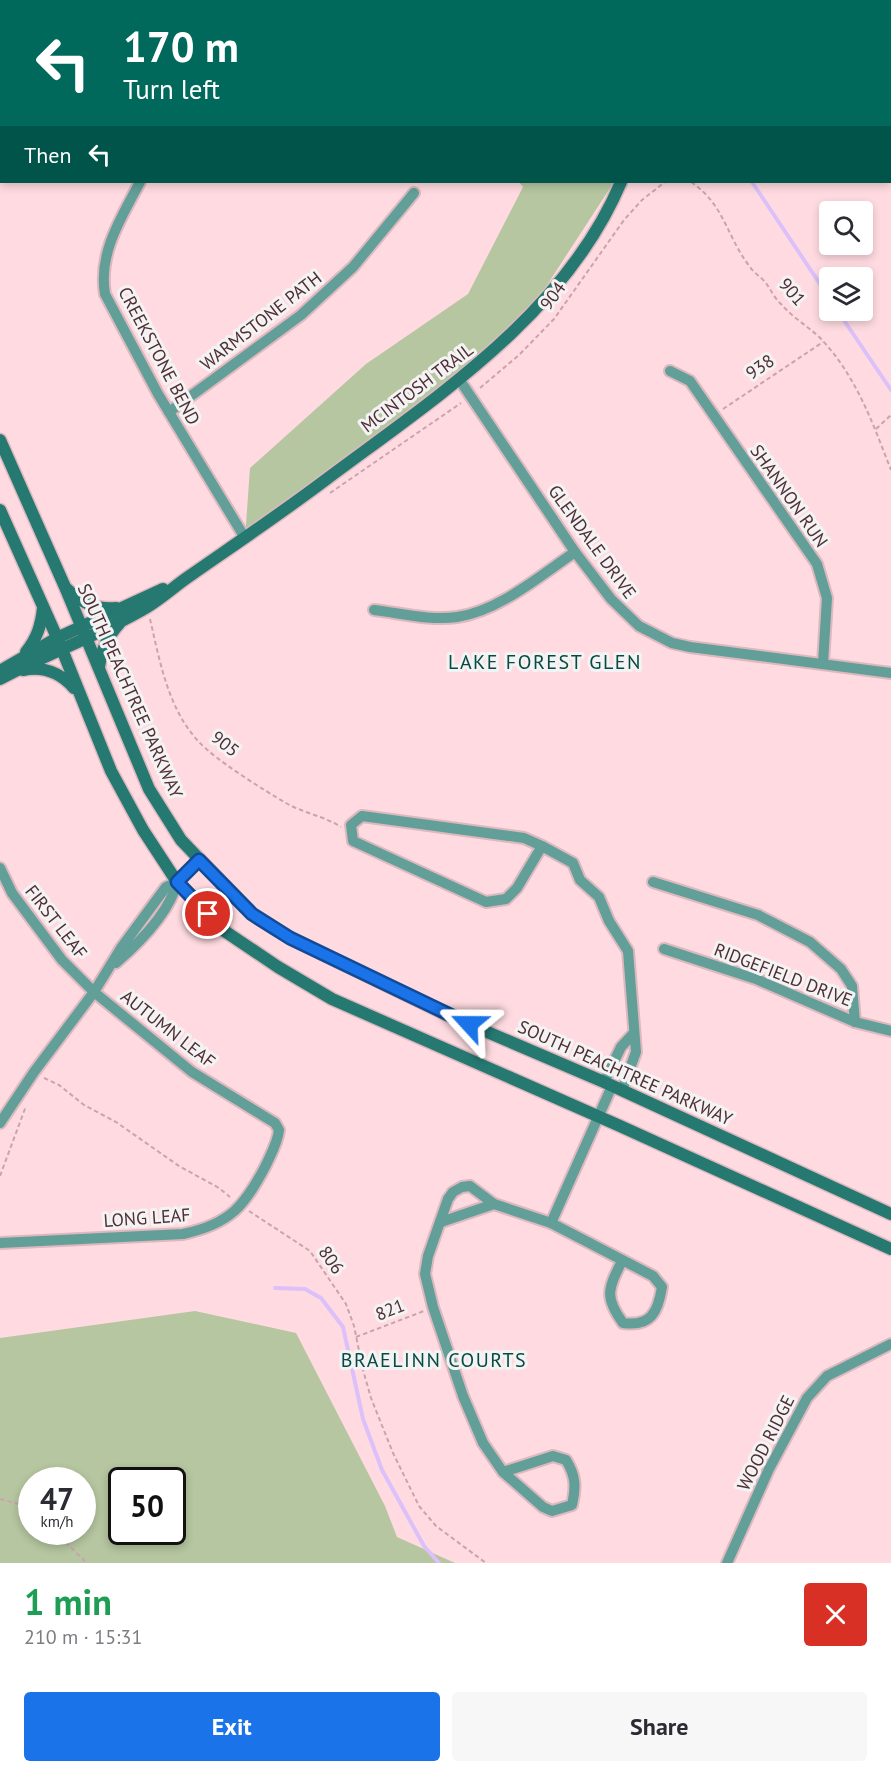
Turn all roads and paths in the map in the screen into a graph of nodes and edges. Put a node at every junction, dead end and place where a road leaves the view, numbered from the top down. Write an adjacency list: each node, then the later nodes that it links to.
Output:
1 (139, 183): 10 (street, CREEKSTONE BEND)
2 (621, 183): 8 (main road, MCINTOSH TRAIL)
3 (664, 183): 9 (path, 904)
4 (692, 183): 6 (path, 901)
5 (414, 193): 10 (street, WARMSTONE PATH)
6 (823, 341): 13 (path, 938); 14 (path, 901)
7 (670, 371): 13 (street, SHANNON RUN)
8 (459, 380): 9 (street, GLENDALE DRIVE); 18 (main road, MCINTOSH TRAIL)
9 (470, 396): 11 (path, 904); 19 (street, GLENDALE DRIVE)
10 (169, 412): 18 (street, CREEKSTONE BEND)
11 (448, 412)
12 (891, 415): 14 (path)
13 (713, 416): 27 (street, SHANNON RUN)
14 (876, 430): 16 (path, 901)
15 (0, 440): 20 (main road, SOUTH PEACHTREE PARKWAY)
16 (891, 470)
17 (0, 510): 21 (main road)
18 (245, 538): 23 (main road, MCINTOSH TRAIL)
19 (575, 552): 22 (street); 27 (street, GLENDALE DRIVE)
20 (65, 587): 23 (main road); 25 (main road, SOUTH PEACHTREE PARKWAY)
21 (43, 607): 26 (main road); 29 (main road)
22 (374, 610)
23 (123, 614): 25 (main road, MCINTOSH TRAIL); 28 (main road)
24 (150, 617): 33 (path, 905)
25 (84, 632): 26 (main road, MCINTOSH TRAIL); 28 (main road, SOUTH PEACHTREE PARKWAY)
26 (59, 644): 29 (main road, MCINTOSH TRAIL); 32 (main road)
27 (823, 663): 30 (street, GLENDALE DRIVE)
28 (99, 668): 35 (main road, SOUTH PEACHTREE PARKWAY)
29 (8, 669): 31 (main road, MCINTOSH TRAIL); 32 (main road)
30 (891, 673)
31 (0, 679)
32 (79, 694): 37 (main road)
33 (351, 834): 34 (street); 34 (street)
34 (542, 846): 43 (street)
35 (199, 860): 37 (street); 45 (main road, SOUTH PEACHTREE PARKWAY)
36 (0, 868): 40 (street, FIRST LEAF)
37 (177, 882): 40 (street); 49 (main road)
38 (653, 882): 41 (street)
39 (664, 949): 41 (street, RIDGEFIELD DRIVE)
40 (94, 992): 44 (street); 46 (street, AUTUMN LEAF)
41 (855, 1022): 42 (street, RIDGEFIELD DRIVE)
42 (891, 1031)
43 (633, 1034): 45 (street); 45 (street)
44 (34, 1072): 48 (street); 53 (path, 806)
45 (613, 1086): 49 (street); 54 (main road, SOUTH PEACHTREE PARKWAY)
46 (222, 1090): 53 (street, LONG LEAF)
47 (29, 1100): 51 (path)
48 (4, 1107): 50 (street)
49 (599, 1117): 56 (street); 58 (main road)
50 (0, 1123)
51 (0, 1176)
52 (494, 1204): 55 (street); 55 (street); 56 (street)
53 (241, 1206): 57 (street, LONG LEAF); 61 (path, 806)
54 (891, 1214)
55 (441, 1222): 60 (street)
56 (551, 1223): 59 (street)
57 (0, 1243)
58 (891, 1250)
59 (622, 1261): 59 (street)
60 (433, 1307): 61 (path, 821); 63 (street)
61 (356, 1337): 68 (path, 806)
62 (891, 1344): 69 (street, WOOD RIDGE)
63 (503, 1472): 63 (street)
64 (0, 1499): 65 (path)
65 (18, 1504)
66 (68, 1545): 67 (path)
67 (87, 1563)
68 (486, 1563)
69 (727, 1563)

